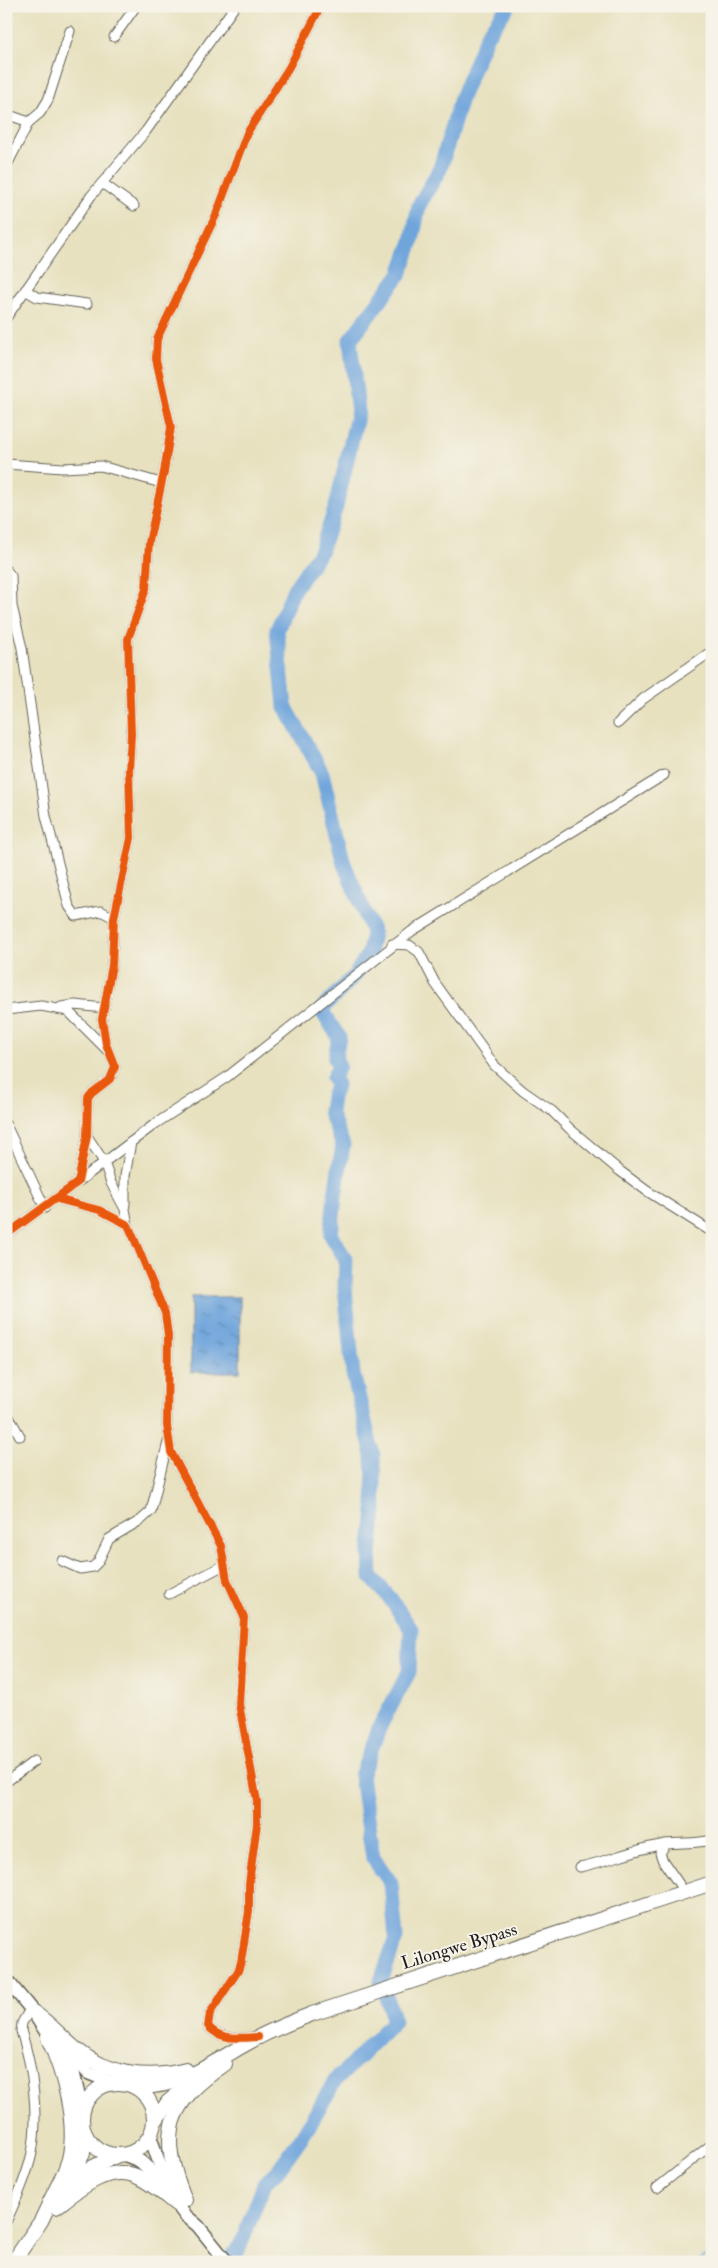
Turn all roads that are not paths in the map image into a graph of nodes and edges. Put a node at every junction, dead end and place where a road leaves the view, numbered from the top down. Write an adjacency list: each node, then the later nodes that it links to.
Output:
1 (136, 6): 5 (street)
2 (235, 6): 9 (street)
3 (321, 6): 15 (street)
4 (70, 31): 7 (street)
5 (114, 37)
6 (6, 114): 7 (street)
7 (29, 122): 8 (street)
8 (6, 167)
9 (102, 183): 10 (street); 11 (street)
10 (134, 206)
11 (25, 290): 12 (street); 13 (street)
12 (87, 304)
13 (6, 318)
14 (6, 464): 15 (street)
15 (161, 483): 20 (street)
16 (6, 570): 20 (street)
17 (712, 651): 18 (street)
18 (618, 723)
19 (664, 775): 21 (street)
20 (114, 918): 23 (street)
21 (392, 944): 28 (street); 35 (street)
22 (58, 1007): 23 (street); 24 (street); 25 (street)
23 (104, 1008): 25 (street)
24 (6, 1010)
25 (110, 1053): 27 (street)
26 (6, 1125): 32 (street)
27 (87, 1136): 29 (street); 30 (street)
28 (131, 1142): 29 (street); 33 (street)
29 (104, 1162): 30 (street); 33 (street)
30 (78, 1182): 31 (street)
31 (57, 1199): 32 (street); 34 (street)
32 (45, 1208): 36 (street)
33 (125, 1209): 34 (street)
34 (128, 1225): 39 (street)
35 (712, 1232)
36 (6, 1236)
37 (6, 1412): 38 (street)
38 (20, 1436)
39 (168, 1440): 40 (street); 41 (street)
40 (62, 1561)
41 (224, 1565): 42 (street); 52 (street)
42 (169, 1594)
43 (34, 1761): 44 (street)
44 (6, 1782)
45 (712, 1840): 46 (street)
46 (666, 1844): 47 (street); 49 (street)
47 (580, 1867)
48 (712, 1883): 52 (main road, Lilongwe Bypass)
49 (679, 1884)
50 (6, 1979): 51 (main road)
51 (31, 2011): 53 (main road); 54 (main road); 55 (main road); 65 (street)
52 (258, 2037): 54 (main road, Lilongwe Bypass); 63 (main road)
53 (48, 2038): 57 (main road); 64 (main road)
54 (218, 2060): 56 (main road, Lilongwe Bypass); 59 (main road, Lilongwe Bypass)
55 (113, 2083): 56 (main road); 57 (main road)
56 (133, 2086): 59 (main road)
57 (82, 2111): 58 (main road)
58 (83, 2129): 61 (main road); 64 (main road)
59 (152, 2129): 61 (main road); 63 (main road)
60 (712, 2144): 62 (street)
61 (122, 2155): 63 (main road); 64 (main road)
62 (657, 2188)
63 (181, 2202): 64 (main road); 67 (main road)
64 (53, 2205): 66 (main road)
65 (6, 2222)
66 (14, 2262)
67 (227, 2262)

